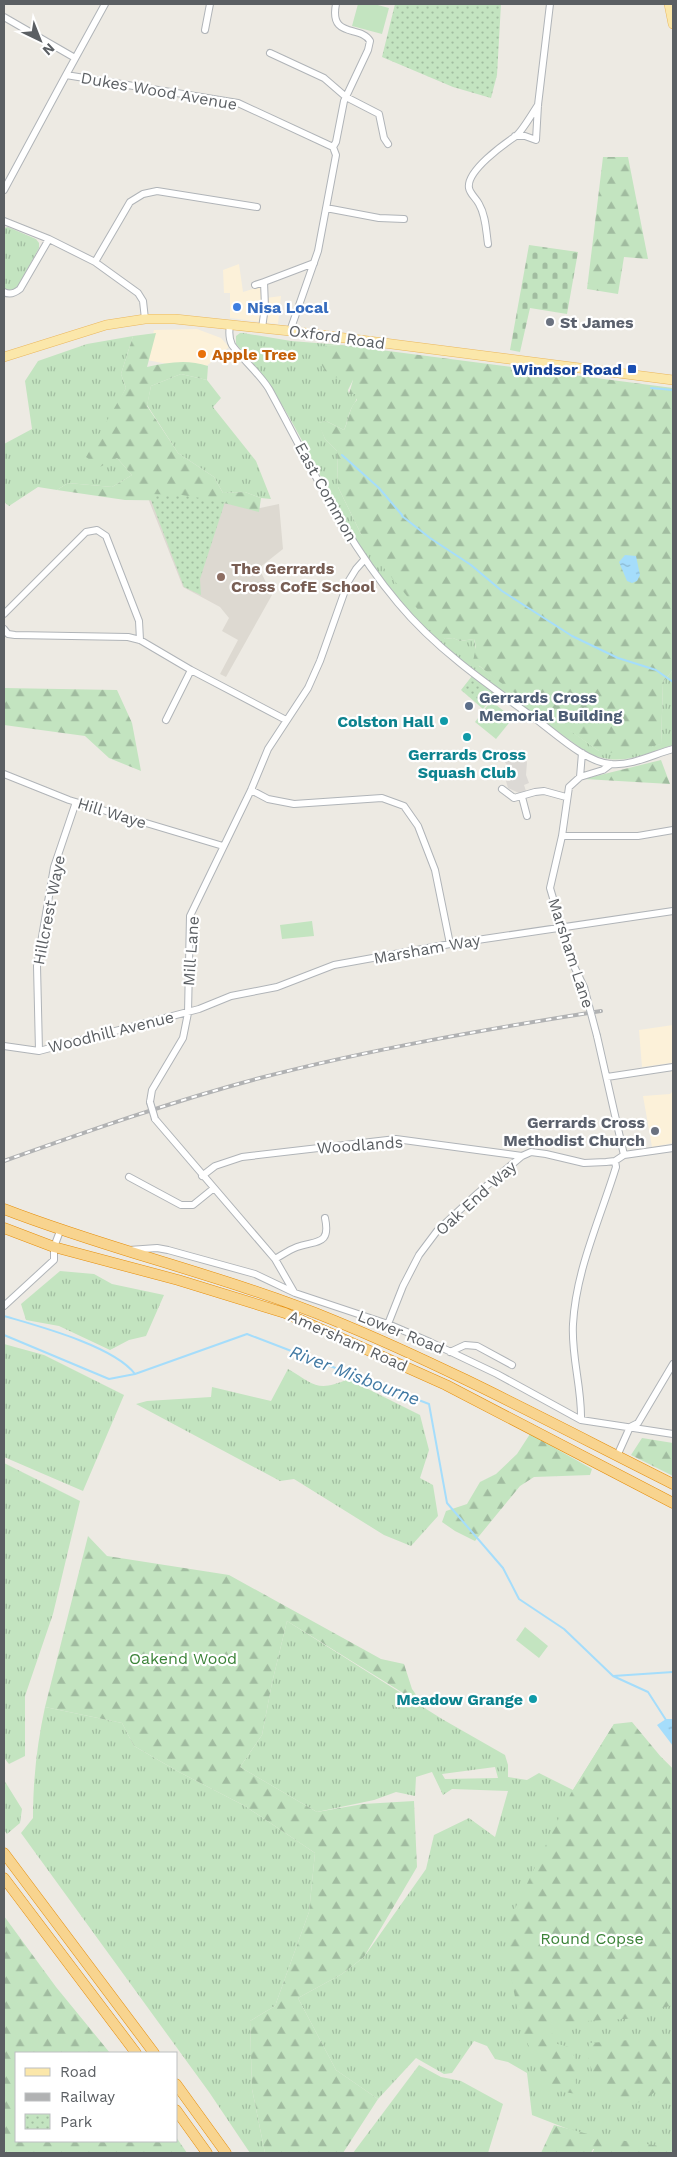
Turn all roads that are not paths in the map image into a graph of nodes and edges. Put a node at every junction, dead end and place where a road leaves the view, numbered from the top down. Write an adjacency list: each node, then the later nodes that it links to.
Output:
1 (105, 4): 10 (street)
2 (210, 4): 8 (street)
3 (336, 4): 12 (street)
4 (550, 4): 13 (street)
5 (669, 4): 7 (main road)
6 (4, 17): 10 (street)
7 (673, 24)
8 (205, 30)
9 (270, 53): 12 (street)
10 (75, 58): 11 (street)
11 (66, 75): 16 (street, Dukes Wood Avenue); 17 (street, Dukes Wood Avenue)
12 (346, 97): 15 (street); 16 (street)
13 (538, 105): 14 (street); 14 (street)
14 (515, 136): 23 (street)
15 (388, 144)
16 (333, 147): 19 (street)
17 (4, 190)
18 (257, 208): 24 (street)
19 (326, 208): 20 (street); 25 (street)
20 (404, 219)
21 (4, 221): 22 (street)
22 (49, 239): 24 (street); 28 (street)
23 (488, 244)
24 (96, 262): 29 (street)
25 (314, 263): 26 (street); 32 (street)
26 (264, 282): 27 (street); 31 (street)
27 (254, 285)
28 (4, 292)
29 (145, 319): 30 (main road, Oxford Road); 33 (main road, Oxford Road)
30 (230, 325): 31 (main road, Oxford Road); 35 (street, East Common)
31 (262, 328): 32 (main road, Oxford Road)
32 (290, 331): 34 (main road, Oxford Road)
33 (4, 357)
34 (673, 380)
35 (364, 560): 41 (street, Mill Lane); 43 (street, East Common)
36 (4, 614): 38 (street)
37 (4, 629): 38 (street)
38 (140, 640): 39 (street)
39 (191, 670): 40 (street); 41 (street)
40 (166, 720)
41 (286, 720): 48 (street, Mill Lane)
42 (673, 749): 44 (street, East Common)
43 (582, 753): 44 (street, East Common); 46 (street)
44 (611, 764): 46 (street)
45 (4, 774): 51 (street, Hill Waye)
46 (580, 777): 50 (street, Marsham Lane)
47 (502, 789): 49 (street)
48 (251, 790): 55 (street, Mill Lane); 58 (street)
49 (522, 796): 50 (street); 52 (street)
50 (566, 797): 54 (street, Marsham Lane)
51 (76, 802): 55 (street, Hill Waye); 61 (street, Hillcrest Waye)
52 (527, 816)
53 (673, 830): 54 (street)
54 (562, 836): 57 (street, Marsham Lane)
55 (223, 846): 59 (street, Mill Lane)
56 (673, 911): 57 (street, Marsham Way)
57 (562, 928): 58 (street, Marsham Way); 63 (street, Marsham Lane, bridge)
58 (450, 944): 59 (street, Marsham Way)
59 (188, 1013): 61 (street, Woodhill Avenue); 68 (street, Mill Lane, bridge)
60 (4, 1046): 61 (street, Woodhill Avenue)
61 (39, 1050)
62 (673, 1067): 63 (street)
63 (607, 1077): 65 (street, Marsham Lane)
64 (673, 1148): 65 (street)
65 (624, 1155): 67 (street)
66 (522, 1156): 67 (street, Oak End Way); 68 (street, Woodlands); 80 (street, Oak End Way)
67 (615, 1161): 84 (street)
68 (202, 1176): 70 (street, Mill Lane)
69 (129, 1177): 70 (street)
70 (214, 1188): 77 (street, Mill Lane)
71 (4, 1210): 74 (highway)
72 (325, 1218): 77 (street)
73 (4, 1228): 75 (highway, Amersham Road)
74 (60, 1231): 75 (street); 76 (highway)
75 (54, 1247): 79 (street); 89 (highway, Amersham Road)
76 (123, 1251): 78 (street, Lower Road); 87 (highway)
77 (275, 1259): 78 (street, Mill Lane)
78 (295, 1293): 80 (street, Lower Road)
79 (4, 1306)
80 (388, 1324): 81 (street, Lower Road)
81 (450, 1352): 83 (street); 84 (street, Lower Road)
82 (673, 1364): 85 (street)
83 (512, 1365)
84 (581, 1420): 85 (street, Lower Road)
85 (630, 1427): 86 (street, Lower Road); 87 (street)
86 (673, 1434)
87 (617, 1456): 88 (highway)
88 (673, 1484)
89 (673, 1503)
90 (4, 1853): 93 (highway)
91 (4, 1878): 92 (highway)
92 (135, 2052)
93 (153, 2052)
94 (178, 2087): 97 (highway)
95 (178, 2113): 96 (highway)
96 (207, 2153)
97 (226, 2153)

